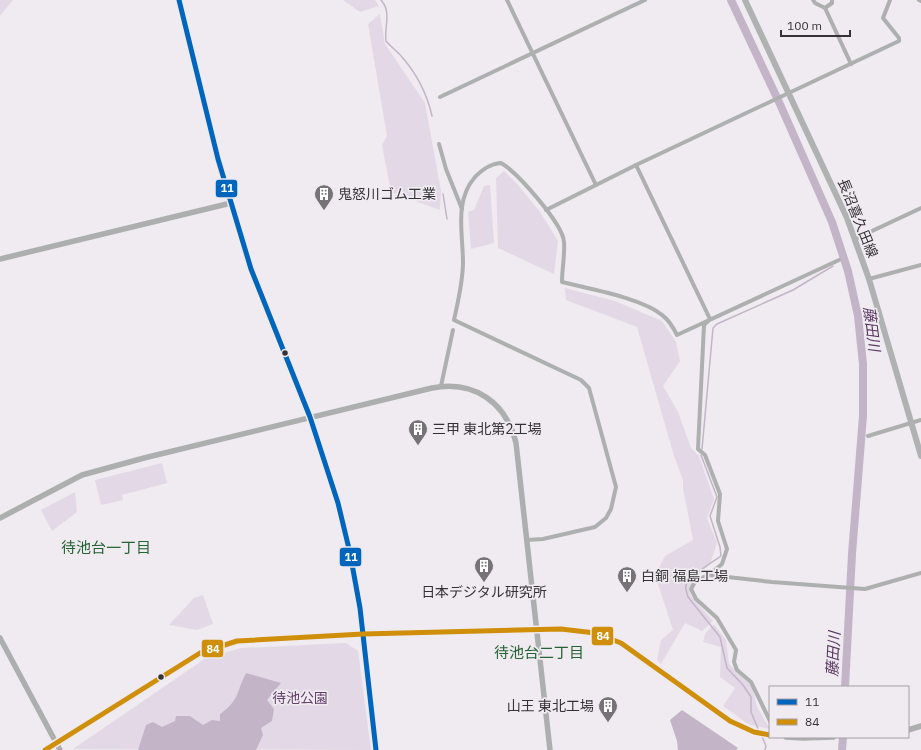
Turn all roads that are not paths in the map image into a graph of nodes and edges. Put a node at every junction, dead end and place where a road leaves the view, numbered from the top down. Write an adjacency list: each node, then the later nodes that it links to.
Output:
1 (179, 0): 16 (street)
2 (507, 0): 9 (street)
3 (645, 0): 9 (street)
4 (745, 0): 11 (main road, 長沼喜久田線)
5 (813, 0): 8 (street)
6 (832, 0): 8 (street)
7 (890, 0): 10 (street)
8 (825, 8): 10 (street)
9 (533, 54): 12 (street); 15 (street)
10 (851, 64): 11 (street)
11 (788, 94): 14 (street); 20 (main road, 長沼喜久田線)
12 (440, 97)
13 (439, 144): 18 (street)
14 (636, 165): 15 (street); 25 (street)
15 (596, 185): 19 (street)
16 (231, 203): 21 (street); 28 (street)
17 (921, 208): 20 (street)
18 (462, 209): 19 (street); 34 (street)
19 (546, 210): 25 (street)
20 (855, 239): 24 (main road, 長沼喜久田線)
21 (0, 259)
22 (839, 260): 25 (street)
23 (921, 265): 24 (street)
24 (869, 279): 30 (main road, 長沼喜久田線)
25 (710, 319): 36 (street)
26 (452, 330): 27 (street)
27 (441, 386): 28 (street); 34 (street)
28 (310, 417): 33 (street); 38 (street)
29 (921, 420): 30 (street)
30 (911, 423): 31 (street); 32 (main road, 長沼喜久田線)
31 (868, 436)
32 (921, 456)
33 (0, 518)
34 (526, 540): 37 (street)
35 (921, 573): 36 (street)
36 (710, 575): 40 (street)
37 (537, 630): 38 (street); 43 (street); 48 (street)
38 (363, 634): 44 (street); 47 (street)
39 (0, 638): 44 (street)
40 (769, 719)
41 (921, 726): 42 (street)
42 (909, 730)
43 (769, 735)
44 (57, 743): 45 (street); 46 (street)
45 (45, 750)
46 (60, 750)
47 (376, 750)
48 (550, 750)

